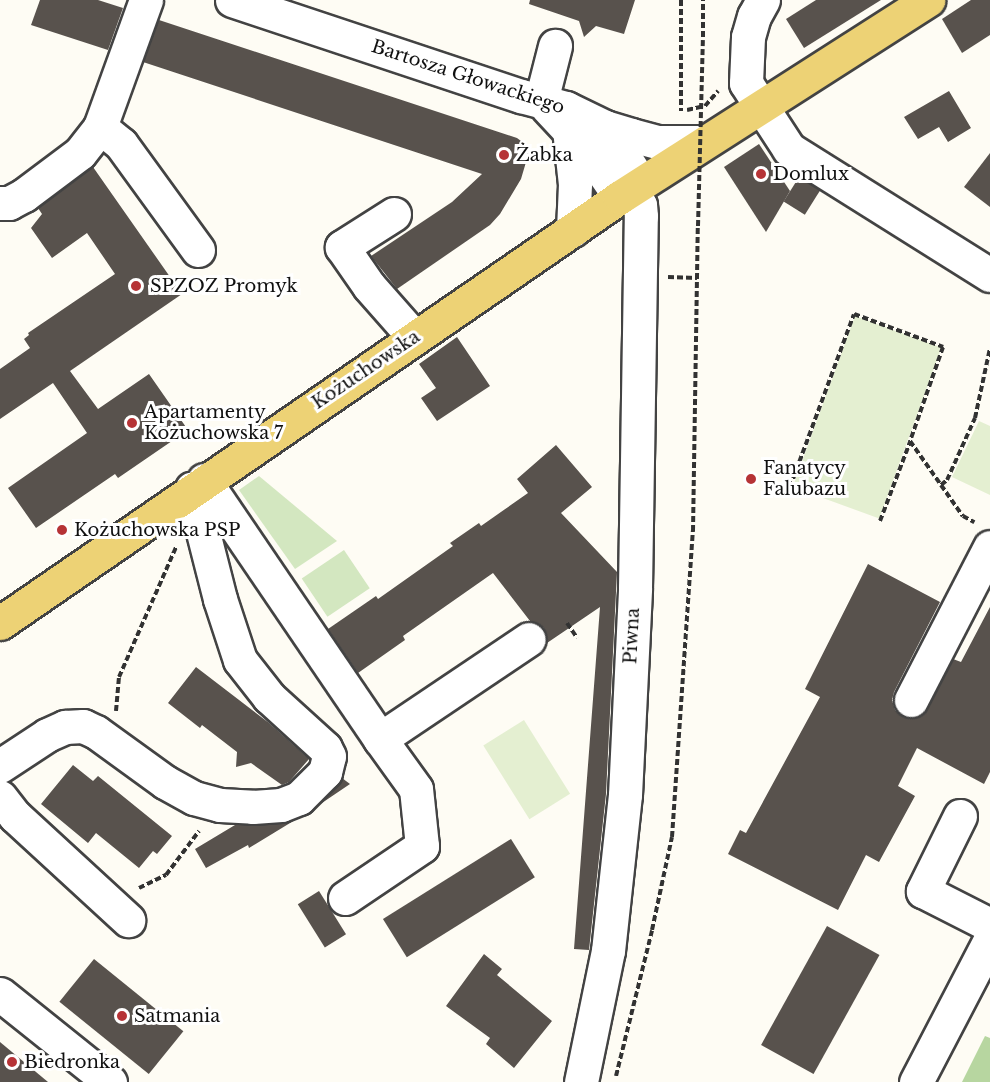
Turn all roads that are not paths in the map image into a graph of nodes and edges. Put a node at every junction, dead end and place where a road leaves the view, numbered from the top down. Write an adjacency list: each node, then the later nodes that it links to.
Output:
1 (146, 0): 8 (street)
2 (232, 0): 6 (street, Bartosza Głowackiego)
3 (763, 0): 7 (street)
4 (928, 0): 7 (main road, Kożuchowska)
5 (555, 46): 6 (street)
6 (541, 101): 9 (street, Bartosza Głowackiego); 10 (street)
7 (761, 105): 11 (main road, Kożuchowska); 17 (street)
8 (100, 127): 13 (street); 16 (street)
9 (605, 127): 11 (street, Bartosza Głowackiego); 12 (street)
10 (569, 129): 12 (street); 15 (street)
11 (704, 142): 12 (main road, Kożuchowska)
12 (631, 190): 15 (main road, Kożuchowska); 34 (street, Piwna)
13 (0, 203)
14 (394, 214): 18 (street)
15 (573, 230): 18 (main road, Kożuchowska)
16 (198, 250)
17 (990, 275)
18 (414, 337): 19 (main road, Kożuchowska)
19 (198, 484): 21 (main road, Kożuchowska); 24 (street); 25 (street)
20 (985, 536): 23 (street)
21 (0, 623)
22 (529, 639): 24 (street)
23 (911, 700)
24 (380, 739): 28 (street)
25 (0, 766)
26 (0, 797): 29 (street)
27 (960, 816): 30 (street)
28 (345, 898)
29 (128, 920)
30 (990, 925)
31 (990, 940): 35 (street)
32 (0, 994): 33 (street)
33 (110, 1082)
34 (581, 1082)
35 (916, 1082)

